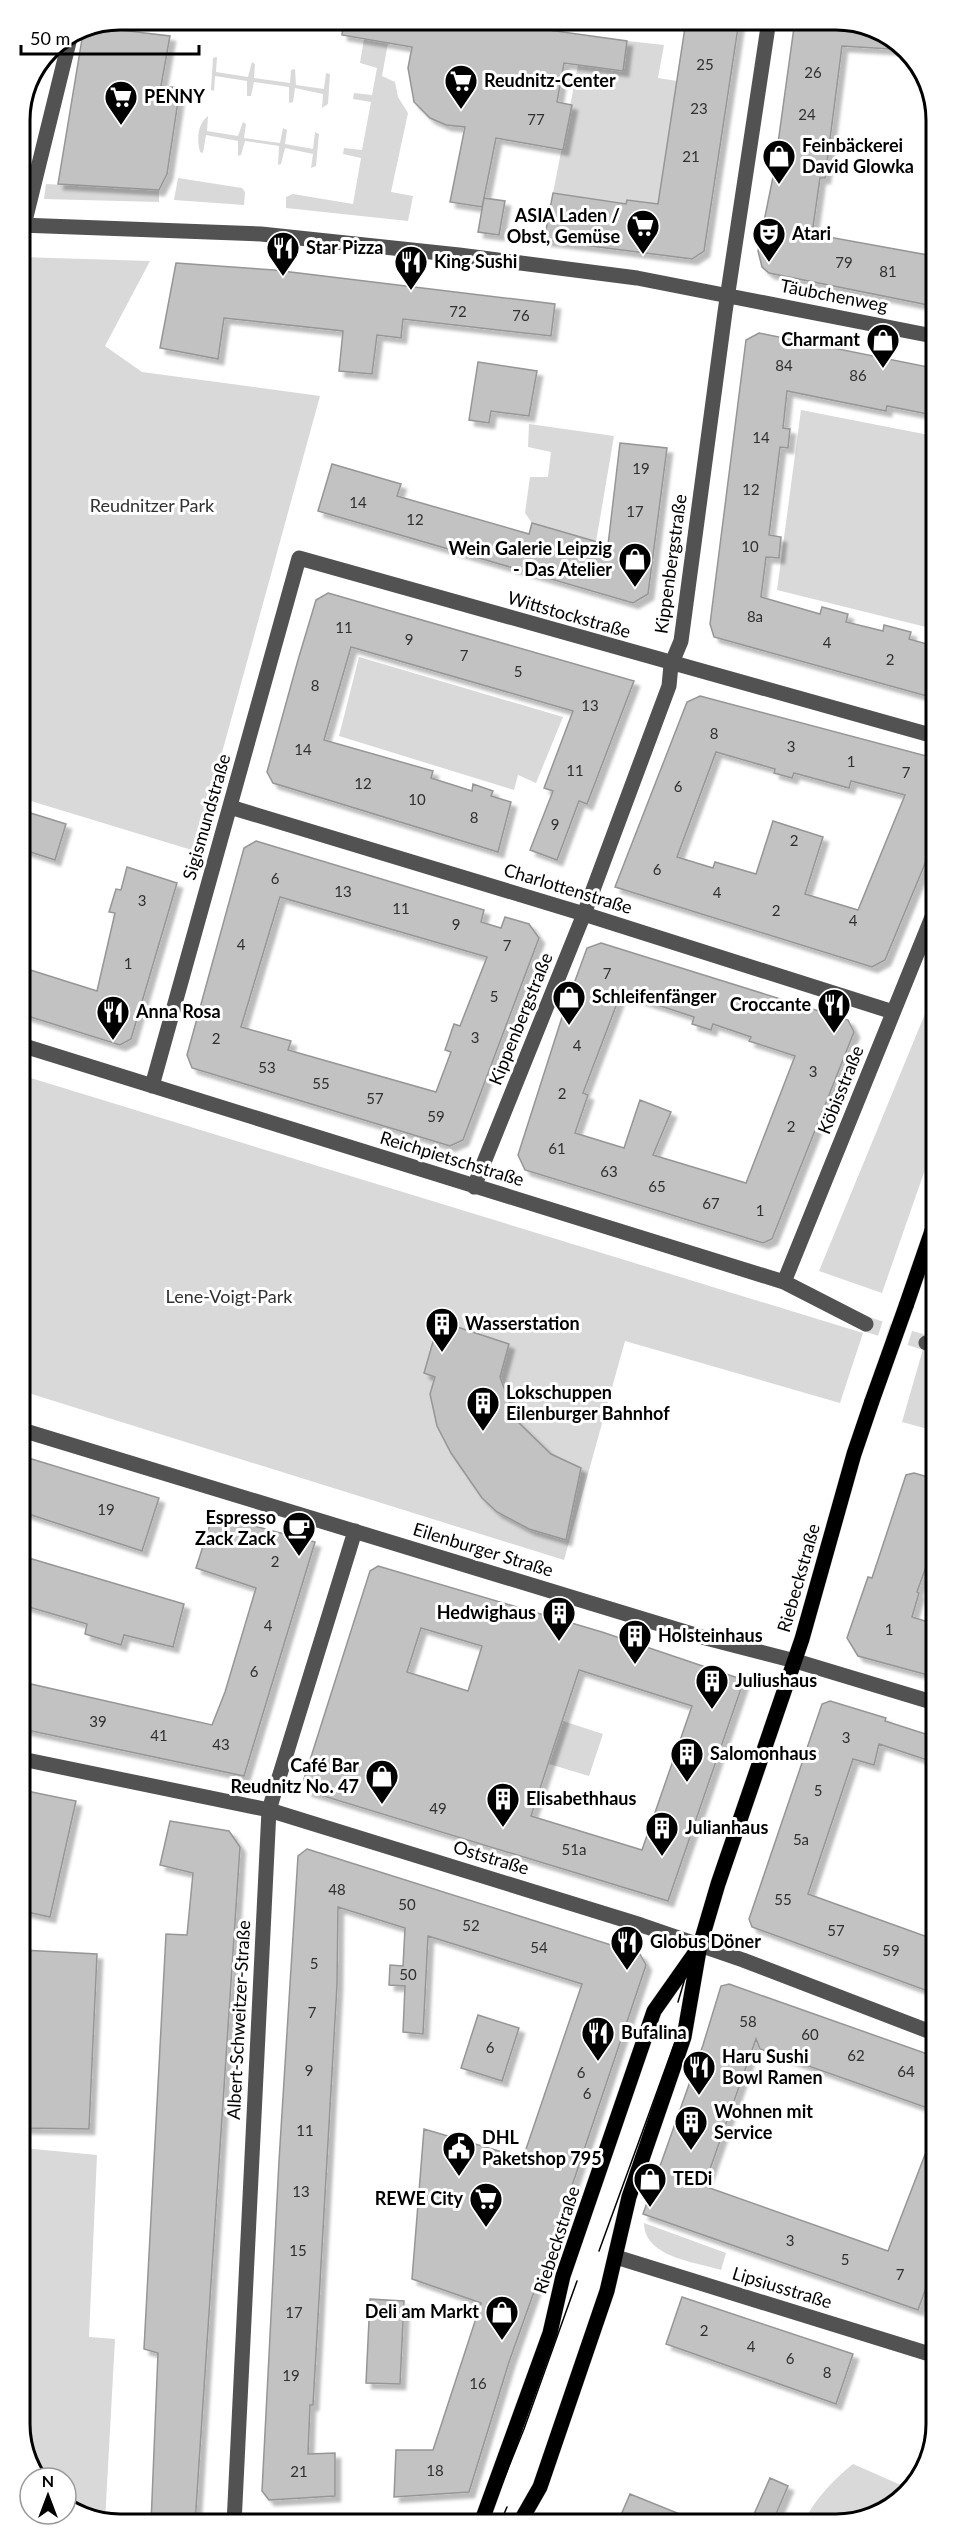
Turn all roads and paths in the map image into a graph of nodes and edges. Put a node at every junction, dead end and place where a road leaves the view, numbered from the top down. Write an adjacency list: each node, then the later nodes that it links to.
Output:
1 (767, 30): 5 (street, Kippenbergstraße)
2 (69, 46): 3 (street)
3 (30, 194)
4 (30, 225): 5 (street, Täubchenweg)
5 (728, 293): 6 (street, Täubchenweg); 8 (street, Kippenbergstraße)
6 (926, 335)
7 (299, 558): 8 (street, Wittstockstraße); 10 (street, Sigismundstraße)
8 (672, 665): 9 (street, Wittstockstraße); 11 (street, Kippenbergstraße)
9 (926, 734)
10 (230, 807): 11 (street, Charlottenstraße); 15 (street, Sigismundstraße)
11 (584, 914): 13 (street, Charlottenstraße); 16 (street, Kippenbergstraße)
12 (926, 932): 13 (street, Köbisstraße)
13 (893, 1012): 18 (street, Köbisstraße)
14 (30, 1048): 15 (street, Reichpietschstraße)
15 (152, 1086): 16 (street, Reichpietschstraße)
16 (474, 1187): 18 (street, Reichpietschstraße)
17 (926, 1248): 22 (main road, Riebeckstraße, bridge)
18 (784, 1282): 19 (street, Reichpietschstraße)
19 (866, 1324)
20 (30, 1432): 21 (street, Eilenburger Straße)
21 (355, 1531): 22 (street, Eilenburger Straße); 25 (street, Albert-Schweitzer-Straße)
22 (795, 1660): 23 (street, Eilenburger Straße); 26 (main road, Riebeckstraße)
23 (926, 1700)
24 (30, 1762): 25 (street, Oststraße)
25 (269, 1810): 26 (street, Oststraße); 30 (street, Albert-Schweitzer-Straße)
26 (700, 1945): 27 (street, Oststraße); 28 (main road, Riebeckstraße); 31 (main road, Riebeckstraße)
27 (926, 2030)
28 (616, 2257): 29 (street, Lipsiusstraße); 32 (main road, Riebeckstraße)
29 (926, 2353)
30 (234, 2514)
31 (484, 2514)
32 (525, 2514)

